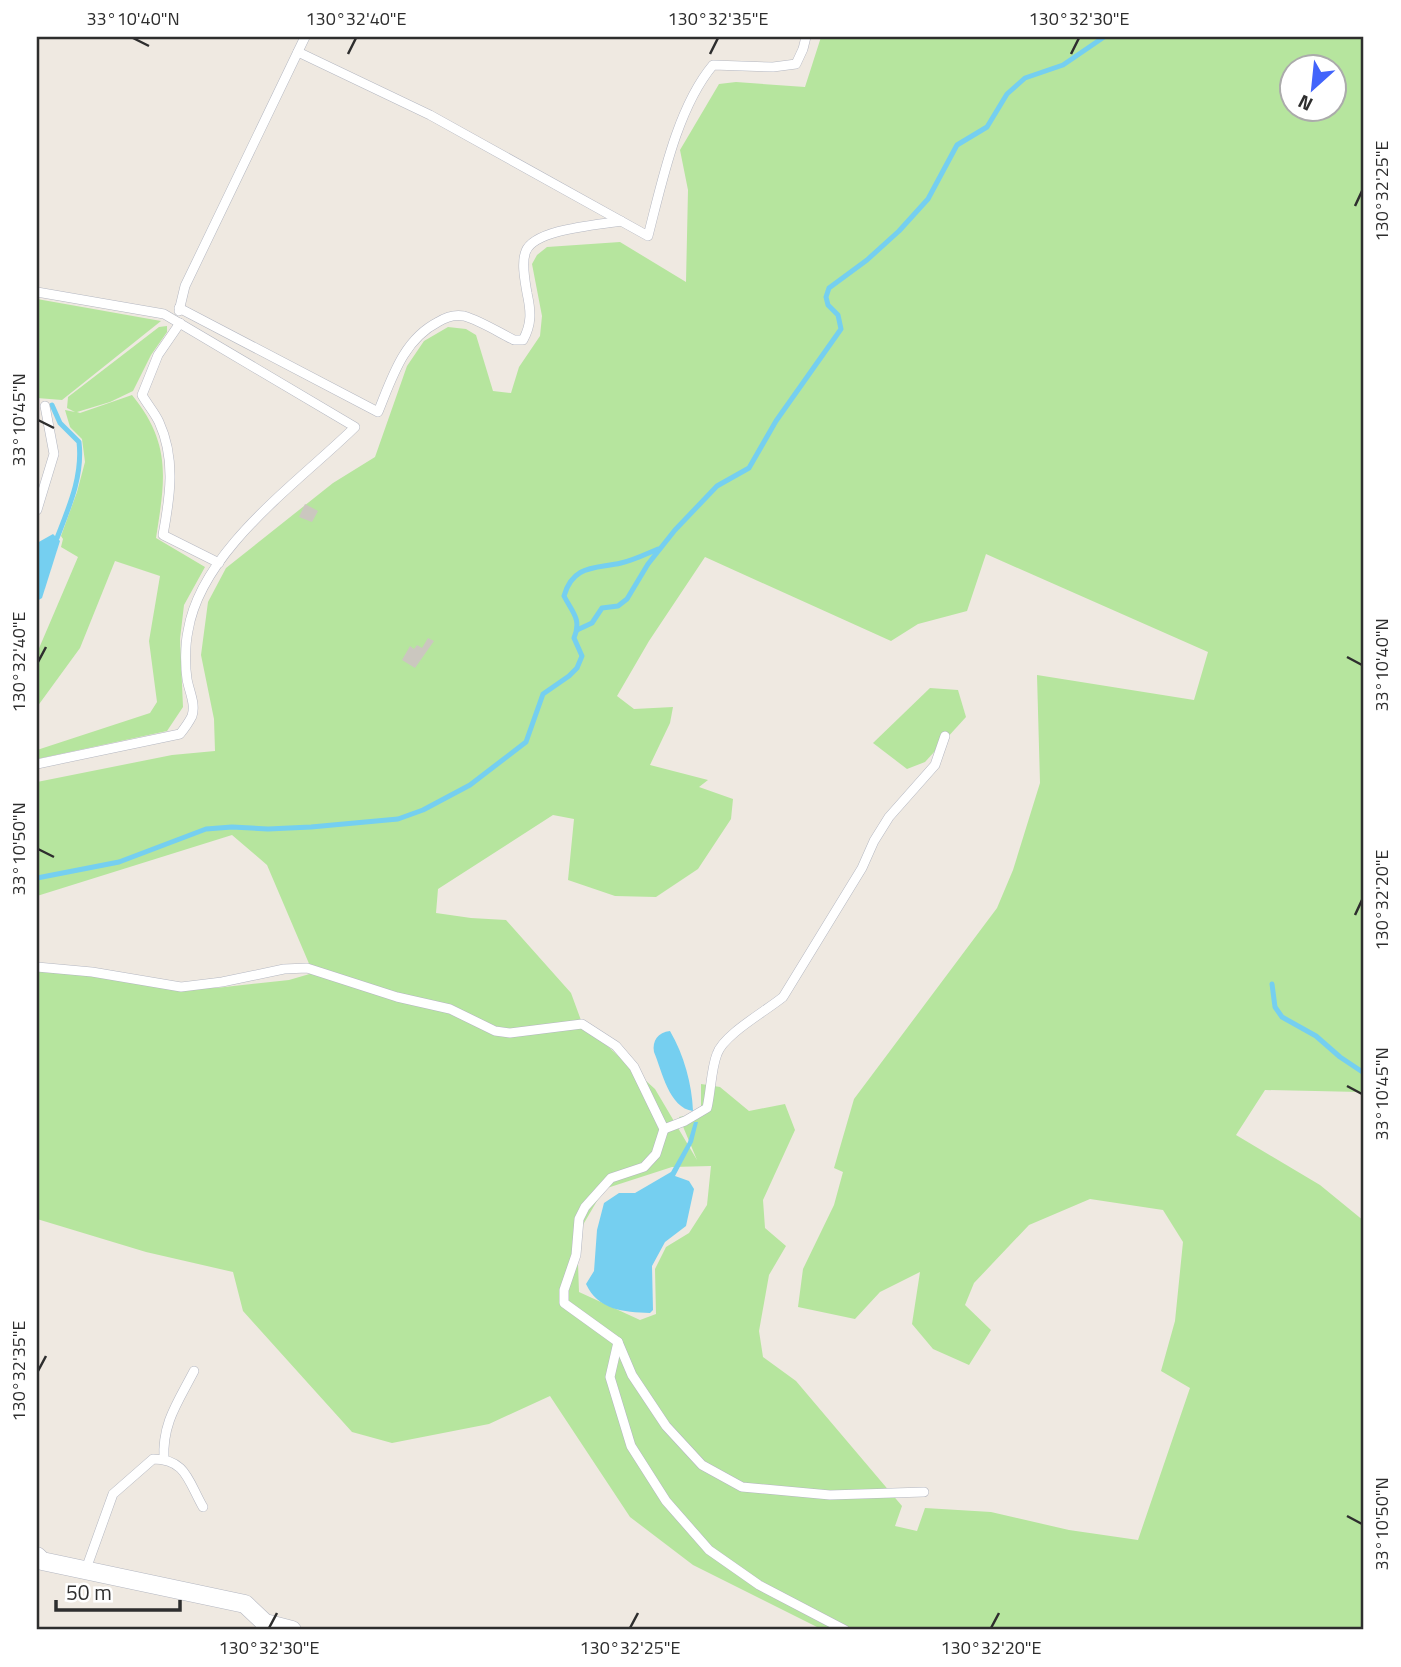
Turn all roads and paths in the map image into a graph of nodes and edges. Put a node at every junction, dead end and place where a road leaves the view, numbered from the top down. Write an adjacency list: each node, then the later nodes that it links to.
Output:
1 (305, 37): 3 (lane)
2 (806, 37): 4 (lane)
3 (298, 52): 4 (lane); 6 (lane)
4 (621, 221): 6 (lane)
5 (37, 292): 7 (lane)
6 (179, 308): 7 (lane)
7 (178, 322): 10 (lane); 10 (lane)
8 (45, 406): 9 (lane)
9 (37, 510)
10 (219, 563): 12 (lane)
11 (945, 736): 14 (lane)
12 (37, 764)
13 (37, 967): 14 (lane)
14 (664, 1129): 15 (lane)
15 (618, 1342): 18 (lane); 23 (lane)
16 (194, 1371): 17 (lane)
17 (164, 1459): 19 (lane); 21 (lane)
18 (923, 1492)
19 (202, 1507)
20 (37, 1556): 21 (street)
21 (86, 1569): 22 (street)
22 (292, 1630)
23 (845, 1630)

